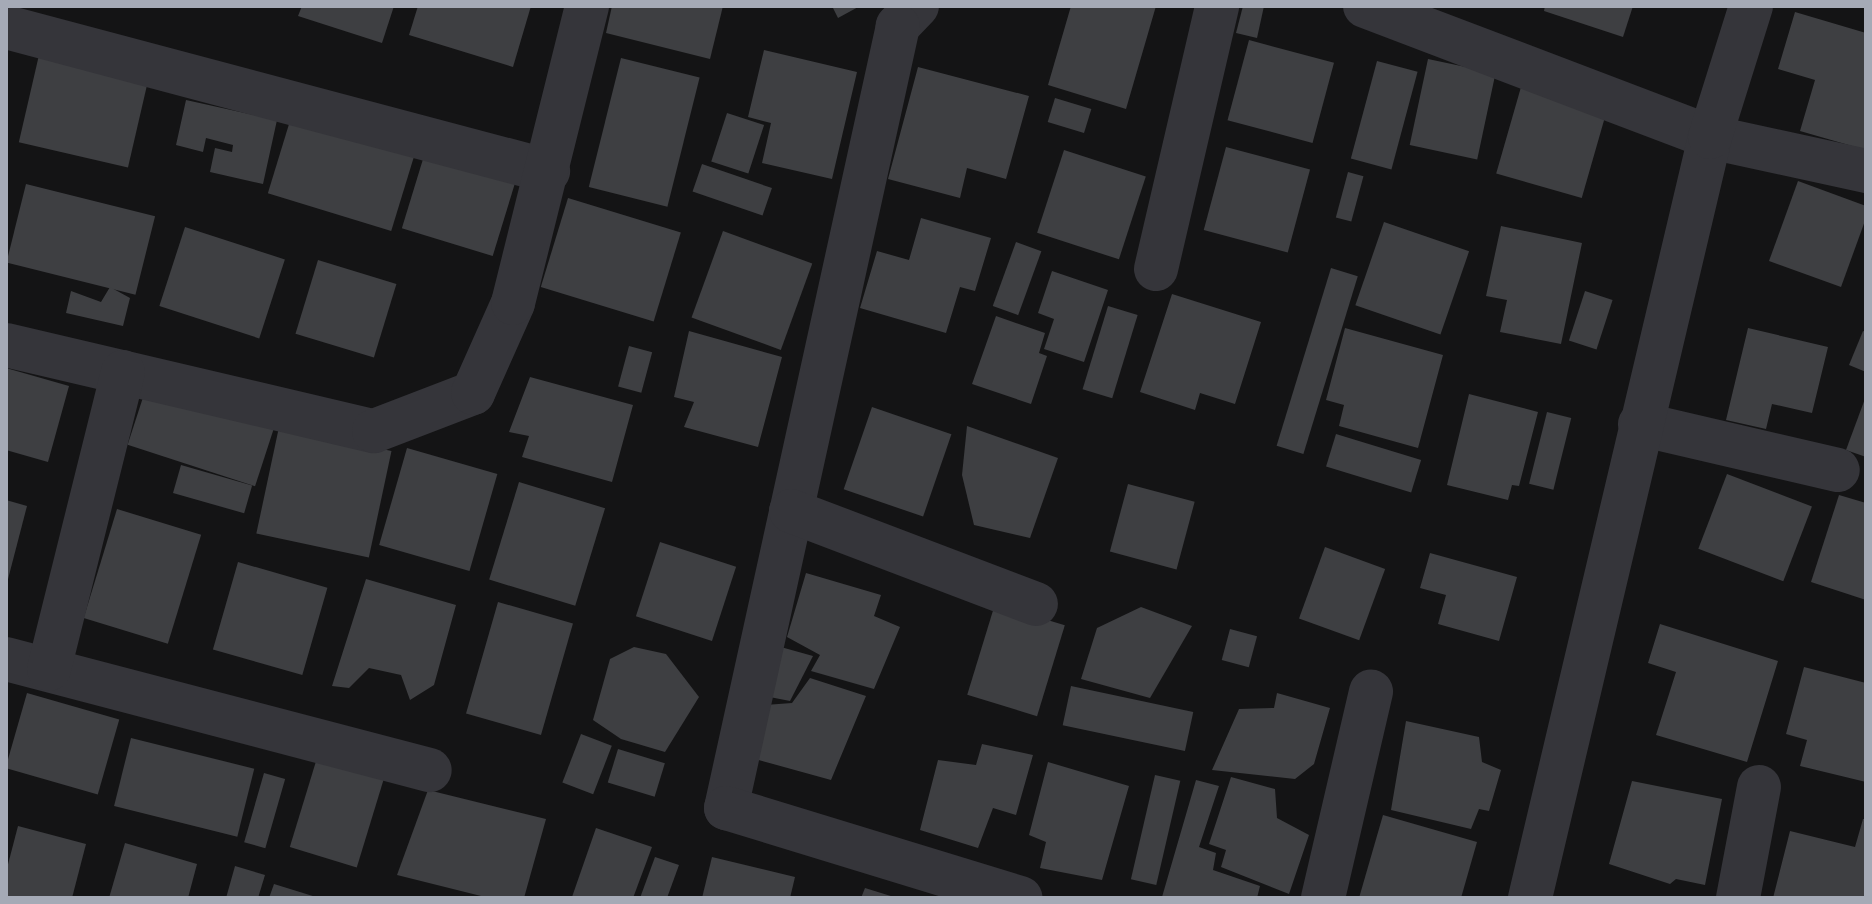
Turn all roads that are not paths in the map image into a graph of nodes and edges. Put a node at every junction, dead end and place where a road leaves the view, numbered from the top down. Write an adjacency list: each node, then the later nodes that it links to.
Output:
1 (587, 6): 8 (street)
2 (917, 6): 15 (street)
3 (1217, 6): 10 (street)
4 (1365, 6): 7 (street)
5 (1751, 6): 7 (street)
6 (6, 27): 8 (street)
7 (1710, 137): 9 (street); 13 (street)
8 (548, 171): 12 (street)
9 (1866, 171)
10 (1156, 269)
11 (6, 345): 12 (street)
12 (123, 372): 18 (street)
13 (1640, 424): 14 (street); 24 (street)
14 (1838, 470)
15 (791, 511): 16 (street); 22 (street)
16 (1036, 604)
17 (6, 659): 18 (street)
18 (49, 669): 20 (street)
19 (1371, 692): 23 (street)
20 (430, 770)
21 (1759, 787): 25 (street)
22 (1021, 898)
23 (1323, 898)
24 (1530, 898)
25 (1738, 898)

